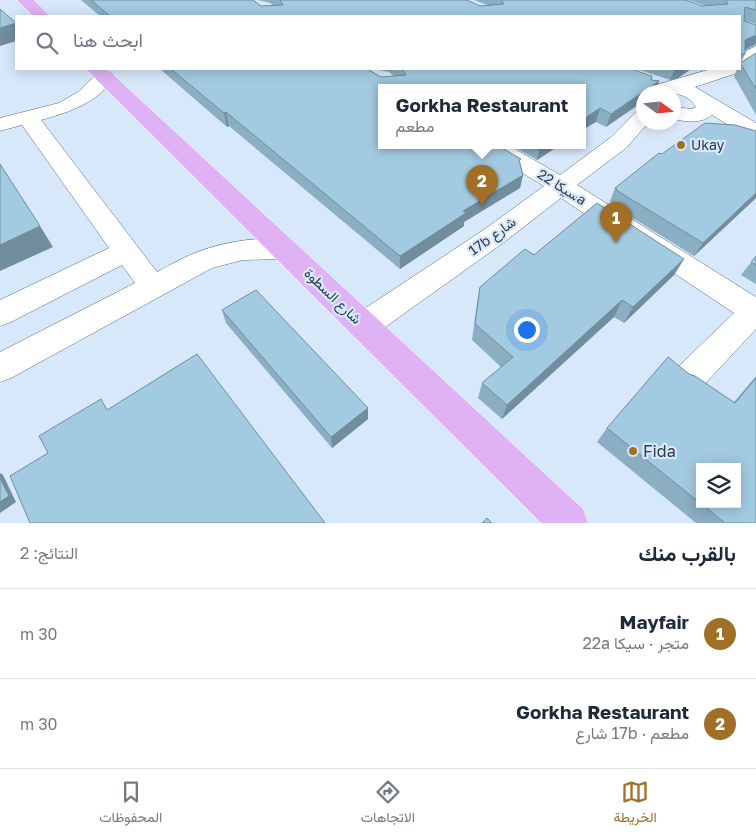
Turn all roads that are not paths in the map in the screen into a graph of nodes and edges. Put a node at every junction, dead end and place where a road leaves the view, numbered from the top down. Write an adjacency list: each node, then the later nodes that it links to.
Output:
1 (25, 0): 2 (main road)
2 (41, 15)
3 (756, 51): 4 (street)
4 (741, 61)
5 (726, 70): 8 (street)
6 (729, 70): 10 (street)
7 (101, 73): 11 (street); 19 (main road, شارع السطوة)
8 (666, 85)
9 (681, 91): 10 (street)
10 (685, 113): 14 (street); 15 (street); 16 (street, 17b شارع)
11 (26, 117): 13 (street); 20 (street)
12 (636, 124): 16 (street, 17b شارع)
13 (0, 125)
14 (756, 132)
15 (756, 138)
16 (618, 143): 18 (street, 17b شارع)
17 (499, 149): 18 (street, سيكا 22a)
18 (561, 186): 22 (street, سيكا 22a); 24 (street, 17b شارع)
19 (284, 249): 21 (street); 24 (main road, شارع السطوة)
20 (126, 251): 21 (street); 23 (street)
21 (152, 286): 25 (street)
22 (755, 311): 26 (street)
23 (0, 314)
24 (363, 326): 27 (main road, شارع السطوة)
25 (0, 368)
26 (690, 377)
27 (569, 523)

